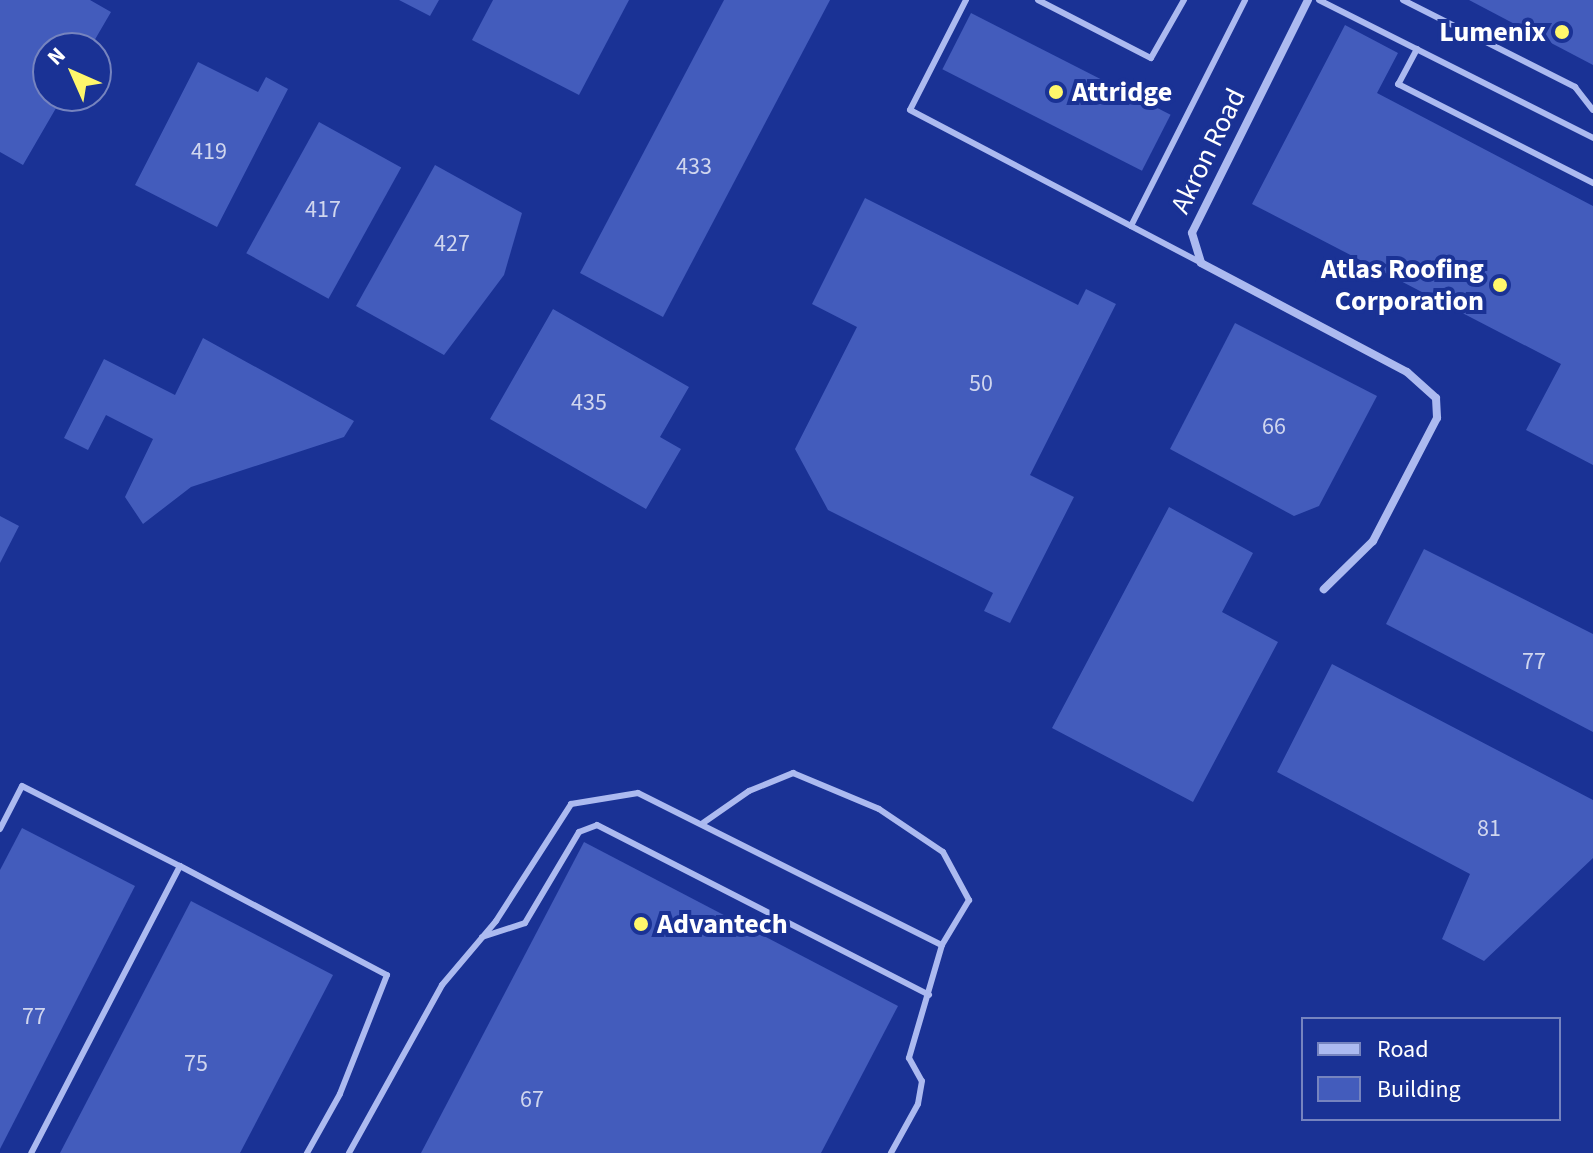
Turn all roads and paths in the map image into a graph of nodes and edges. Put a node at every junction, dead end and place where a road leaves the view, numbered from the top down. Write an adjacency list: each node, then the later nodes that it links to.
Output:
1 (966, 0): 12 (lane)
2 (1038, 0): 3 (lane)
3 (1184, 0)
4 (1245, 0): 12 (lane)
5 (1308, 0): 13 (street, Akron Road)
6 (1319, 0): 8 (lane)
7 (1403, 0): 9 (lane)
8 (1417, 49): 10 (lane); 11 (lane)
9 (1593, 110)
10 (1593, 138)
11 (1593, 183)
12 (1131, 226): 13 (lane)
13 (1201, 263): 14 (street)
14 (1324, 589)
15 (703, 823): 18 (lane); 19 (lane); 19 (lane)
16 (0, 829): 17 (lane)
17 (180, 866): 21 (lane); 22 (lane)
18 (482, 937): 20 (lane); 23 (lane)
19 (942, 945): 20 (lane)
20 (929, 995): 24 (lane)
21 (31, 1153)
22 (307, 1153)
23 (349, 1153)
24 (891, 1153)

